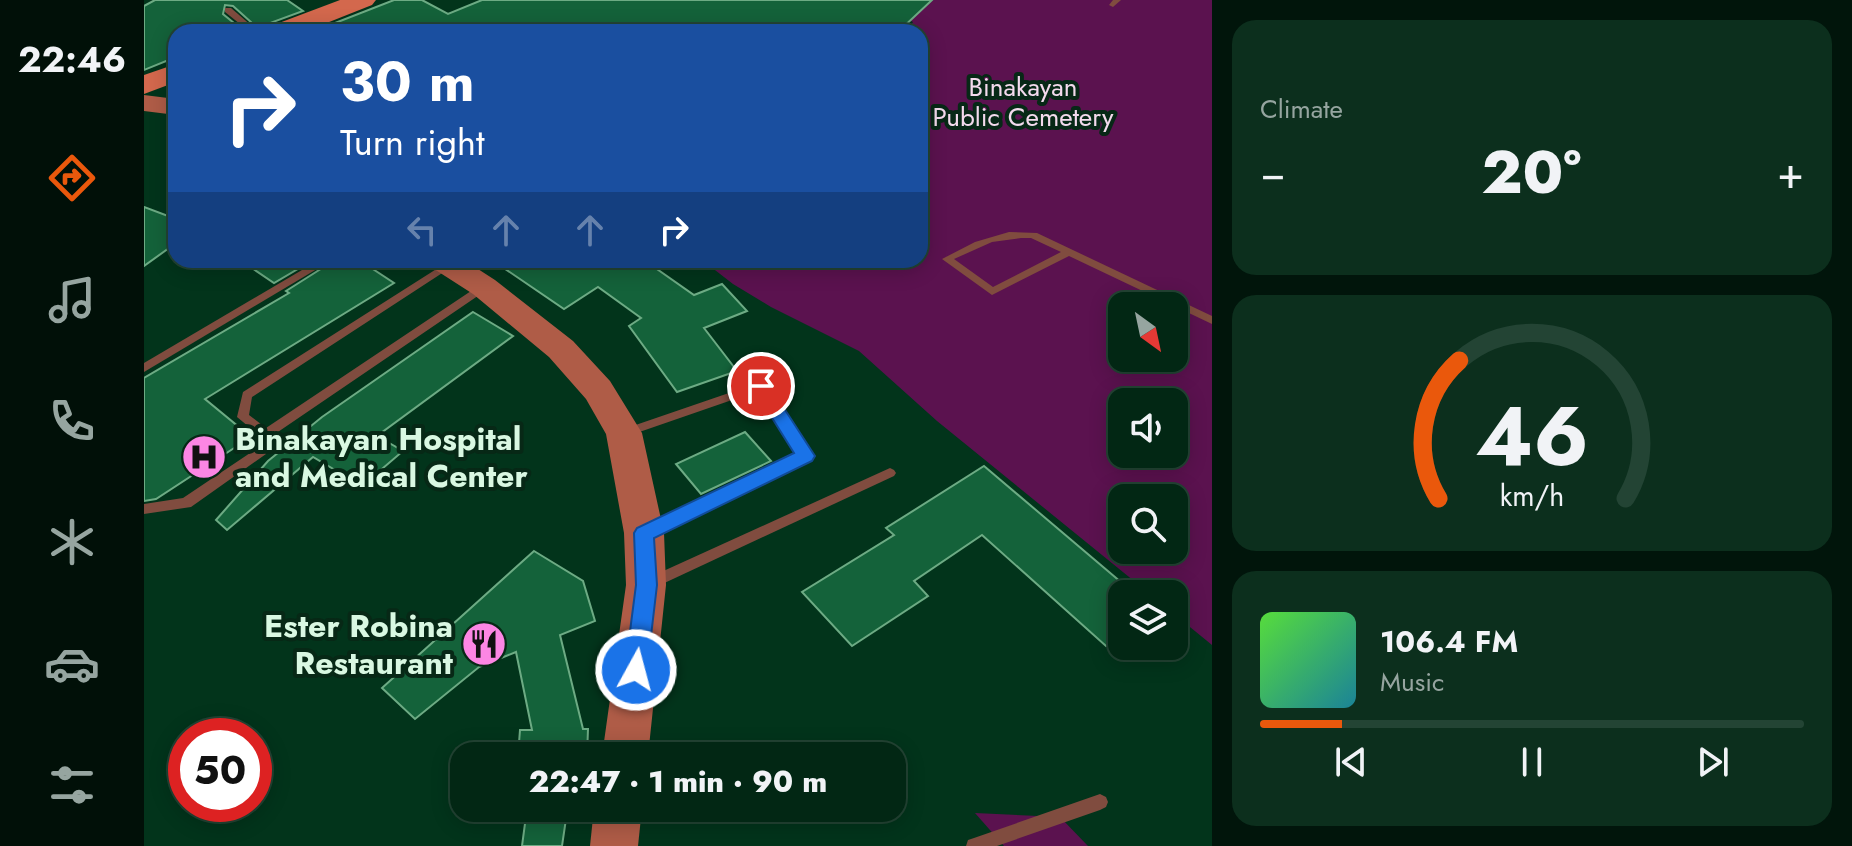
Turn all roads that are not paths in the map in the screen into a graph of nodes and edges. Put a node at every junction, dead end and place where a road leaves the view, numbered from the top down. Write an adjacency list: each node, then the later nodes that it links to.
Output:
1 (363, 0): 4 (main road)
2 (228, 10): 3 (lane)
3 (245, 24)
4 (301, 24)
5 (168, 75): 6 (main road)
6 (144, 85)
7 (144, 103): 8 (main road)
8 (168, 106)
9 (1069, 252): 9 (lane); 14 (lane)
10 (313, 268): 15 (lane)
11 (437, 268): 17 (lane)
12 (455, 268): 13 (main road)
13 (484, 287): 16 (main road); 17 (lane)
14 (1212, 320)
15 (144, 368)
16 (624, 433): 20 (main road); 20 (lane)
17 (266, 434): 19 (lane)
18 (890, 473): 21 (lane)
19 (144, 509)
20 (644, 533): 21 (main road)
21 (646, 585): 22 (main road)
22 (627, 742)
23 (1100, 802): 26 (lane)
24 (617, 822): 25 (main road)
25 (614, 846)
26 (974, 846)

